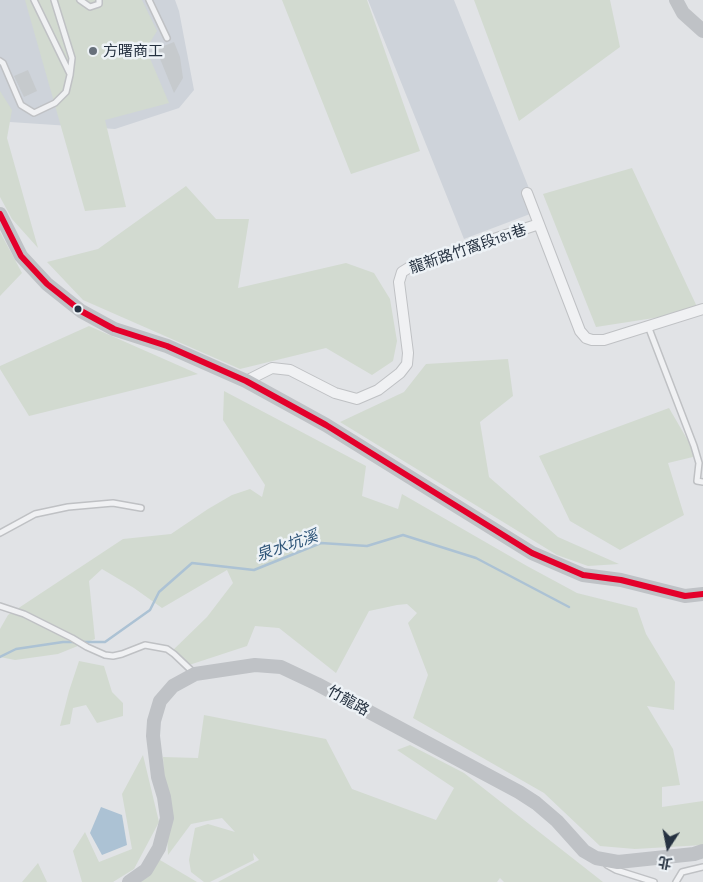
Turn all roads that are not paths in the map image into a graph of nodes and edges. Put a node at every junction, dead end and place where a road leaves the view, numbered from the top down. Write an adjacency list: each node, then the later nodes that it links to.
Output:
1 (34, 0): 10 (lane)
2 (54, 0): 10 (lane)
3 (80, 0): 4 (lane)
4 (99, 0)
5 (149, 0): 8 (lane)
6 (676, 0): 7 (street)
7 (703, 31)
8 (168, 38)
9 (0, 61): 10 (lane)
10 (70, 75)
11 (527, 192): 13 (street)
12 (0, 214): 16 (street)
13 (539, 224): 15 (street); 16 (street, 龍新路竹窩段181巷)
14 (703, 309): 15 (street)
15 (648, 326): 17 (lane)
16 (246, 381): 20 (street)
17 (703, 482)
18 (141, 508): 19 (lane)
19 (0, 534)
20 (703, 594)
21 (0, 606): 22 (lane)
22 (195, 674): 24 (street, 竹龍路); 26 (street, 竹龍路)
23 (703, 851): 24 (street, 竹龍路)
24 (596, 858): 27 (lane)
25 (703, 867): 28 (lane)
26 (129, 882)
27 (654, 882)
28 (676, 882)

